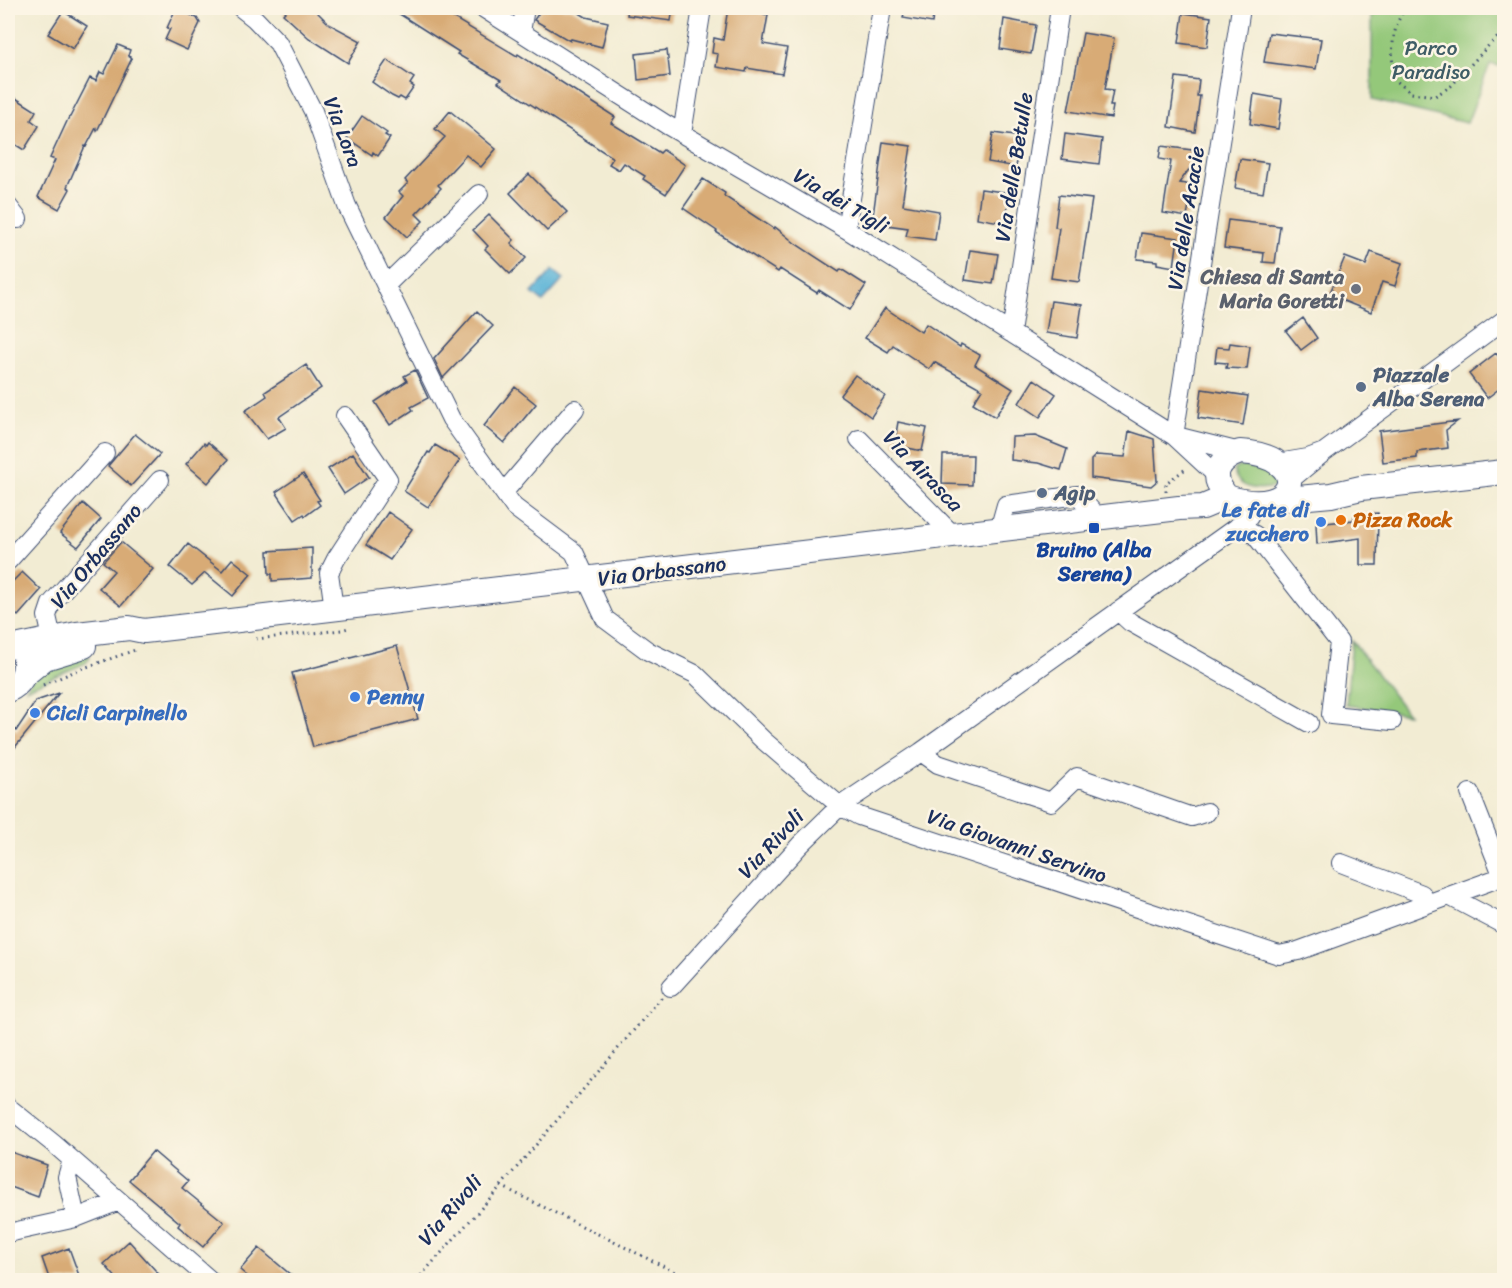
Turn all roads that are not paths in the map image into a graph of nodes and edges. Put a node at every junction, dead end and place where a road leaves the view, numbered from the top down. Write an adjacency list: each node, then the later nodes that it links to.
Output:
1 (241, 8): 12 (street, Via Lora)
2 (483, 8): 8 (street, Via dei Tigli)
3 (525, 8): 8 (street)
4 (702, 8): 9 (street)
5 (882, 8): 11 (street)
6 (1060, 8): 14 (street, Via delle Betulle)
7 (1241, 8): 17 (street, Via delle Acacie)
8 (521, 32): 9 (street, Via dei Tigli)
9 (682, 134): 11 (street, Via dei Tigli)
10 (479, 194): 12 (street)
11 (846, 229): 14 (street, Via dei Tigli)
12 (386, 285): 25 (street, Via Lora)
13 (1504, 320): 24 (street, Via Rivoli)
14 (1011, 333): 17 (street, Via dei Tigli)
15 (575, 410): 25 (street)
16 (345, 416): 30 (street)
17 (1174, 436): 19 (street, Via dei Tigli); 23 (street, Via dei Tigli)
18 (859, 438): 27 (street, Via Airasca)
19 (1240, 452): 23 (main road, Via Orbassano); 24 (main road)
20 (105, 453): 28 (street)
21 (1504, 472): 24 (main road)
22 (160, 480): 33 (street, Via Orbassano)
23 (1220, 485): 24 (main road); 26 (street); 27 (main road, Via Orbassano)
24 (1275, 487): 26 (street, Via Rivoli)
25 (504, 492): 29 (street, Via Lora)
26 (1237, 526): 31 (street, Via Rivoli); 36 (street)
27 (954, 536): 29 (main road, Via Orbassano)
28 (8, 561)
29 (586, 580): 30 (main road, Via Orbassano); 40 (street, Via Giovanni Servino)
30 (334, 609): 32 (main road, Via Orbassano)
31 (1118, 611): 37 (street); 38 (street, Via Rivoli)
32 (144, 631): 33 (main road, Via Orbassano); 35 (main road, Via Orbassano)
33 (52, 638): 34 (main road, Via Orbassano)
34 (11, 645): 35 (main road)
35 (16, 683)
36 (1392, 721)
37 (1309, 723)
38 (921, 752): 40 (street, Via Rivoli); 41 (street)
39 (1470, 793): 43 (street)
40 (840, 806): 45 (street, Via Giovanni Servino); 47 (street, Via Rivoli)
41 (1207, 812)
42 (1341, 863): 45 (street)
43 (1504, 876): 44 (street, Via Giovanni Servino)
44 (1449, 896): 45 (street, Via Giovanni Servino); 46 (street)
45 (1427, 904)
46 (1504, 925)
47 (671, 987)
48 (8, 1107): 49 (street)
49 (72, 1160): 50 (street); 51 (street)
50 (119, 1201): 51 (street); 53 (street)
51 (76, 1218): 52 (street)
52 (8, 1233)
53 (210, 1281)

